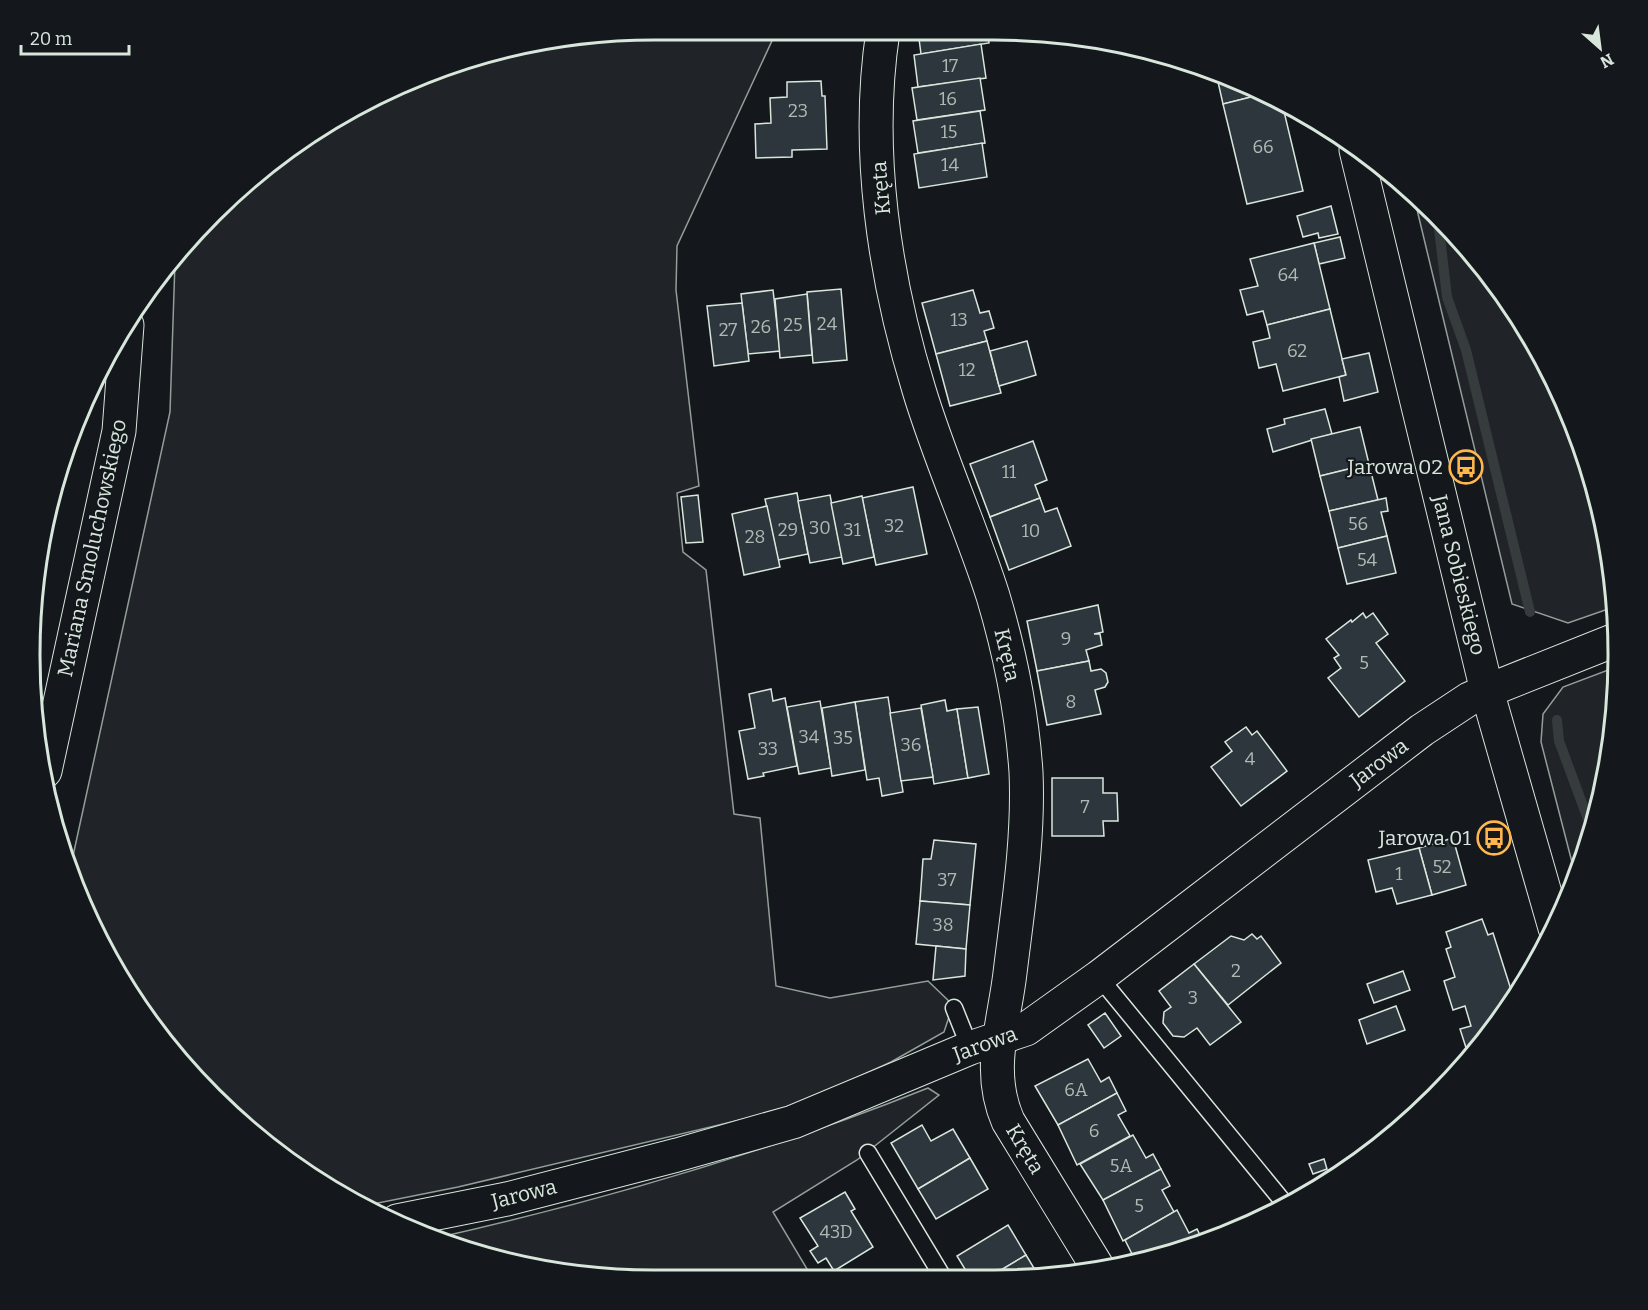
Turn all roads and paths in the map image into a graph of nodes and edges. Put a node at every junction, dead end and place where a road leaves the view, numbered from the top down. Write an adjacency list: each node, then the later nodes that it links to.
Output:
1 (882, 40): 10 (street, Kręta)
2 (1359, 161): 5 (street, Jana Sobieskiego)
3 (126, 344): 6 (street, Mariana Smoluchowskiego)
4 (1607, 643): 5 (street, Jarowa)
5 (1487, 691): 7 (street, Jana Sobieskiego); 8 (street, Jarowa)
6 (49, 754)
7 (1551, 913)
8 (1099, 977): 10 (street, Jarowa); 12 (lane)
9 (954, 1008): 10 (lane)
10 (985, 1043): 13 (street, Jarowa); 14 (street, Kręta)
11 (868, 1153): 15 (lane)
12 (1281, 1198)
13 (410, 1218)
14 (1094, 1261)
15 (939, 1270)

